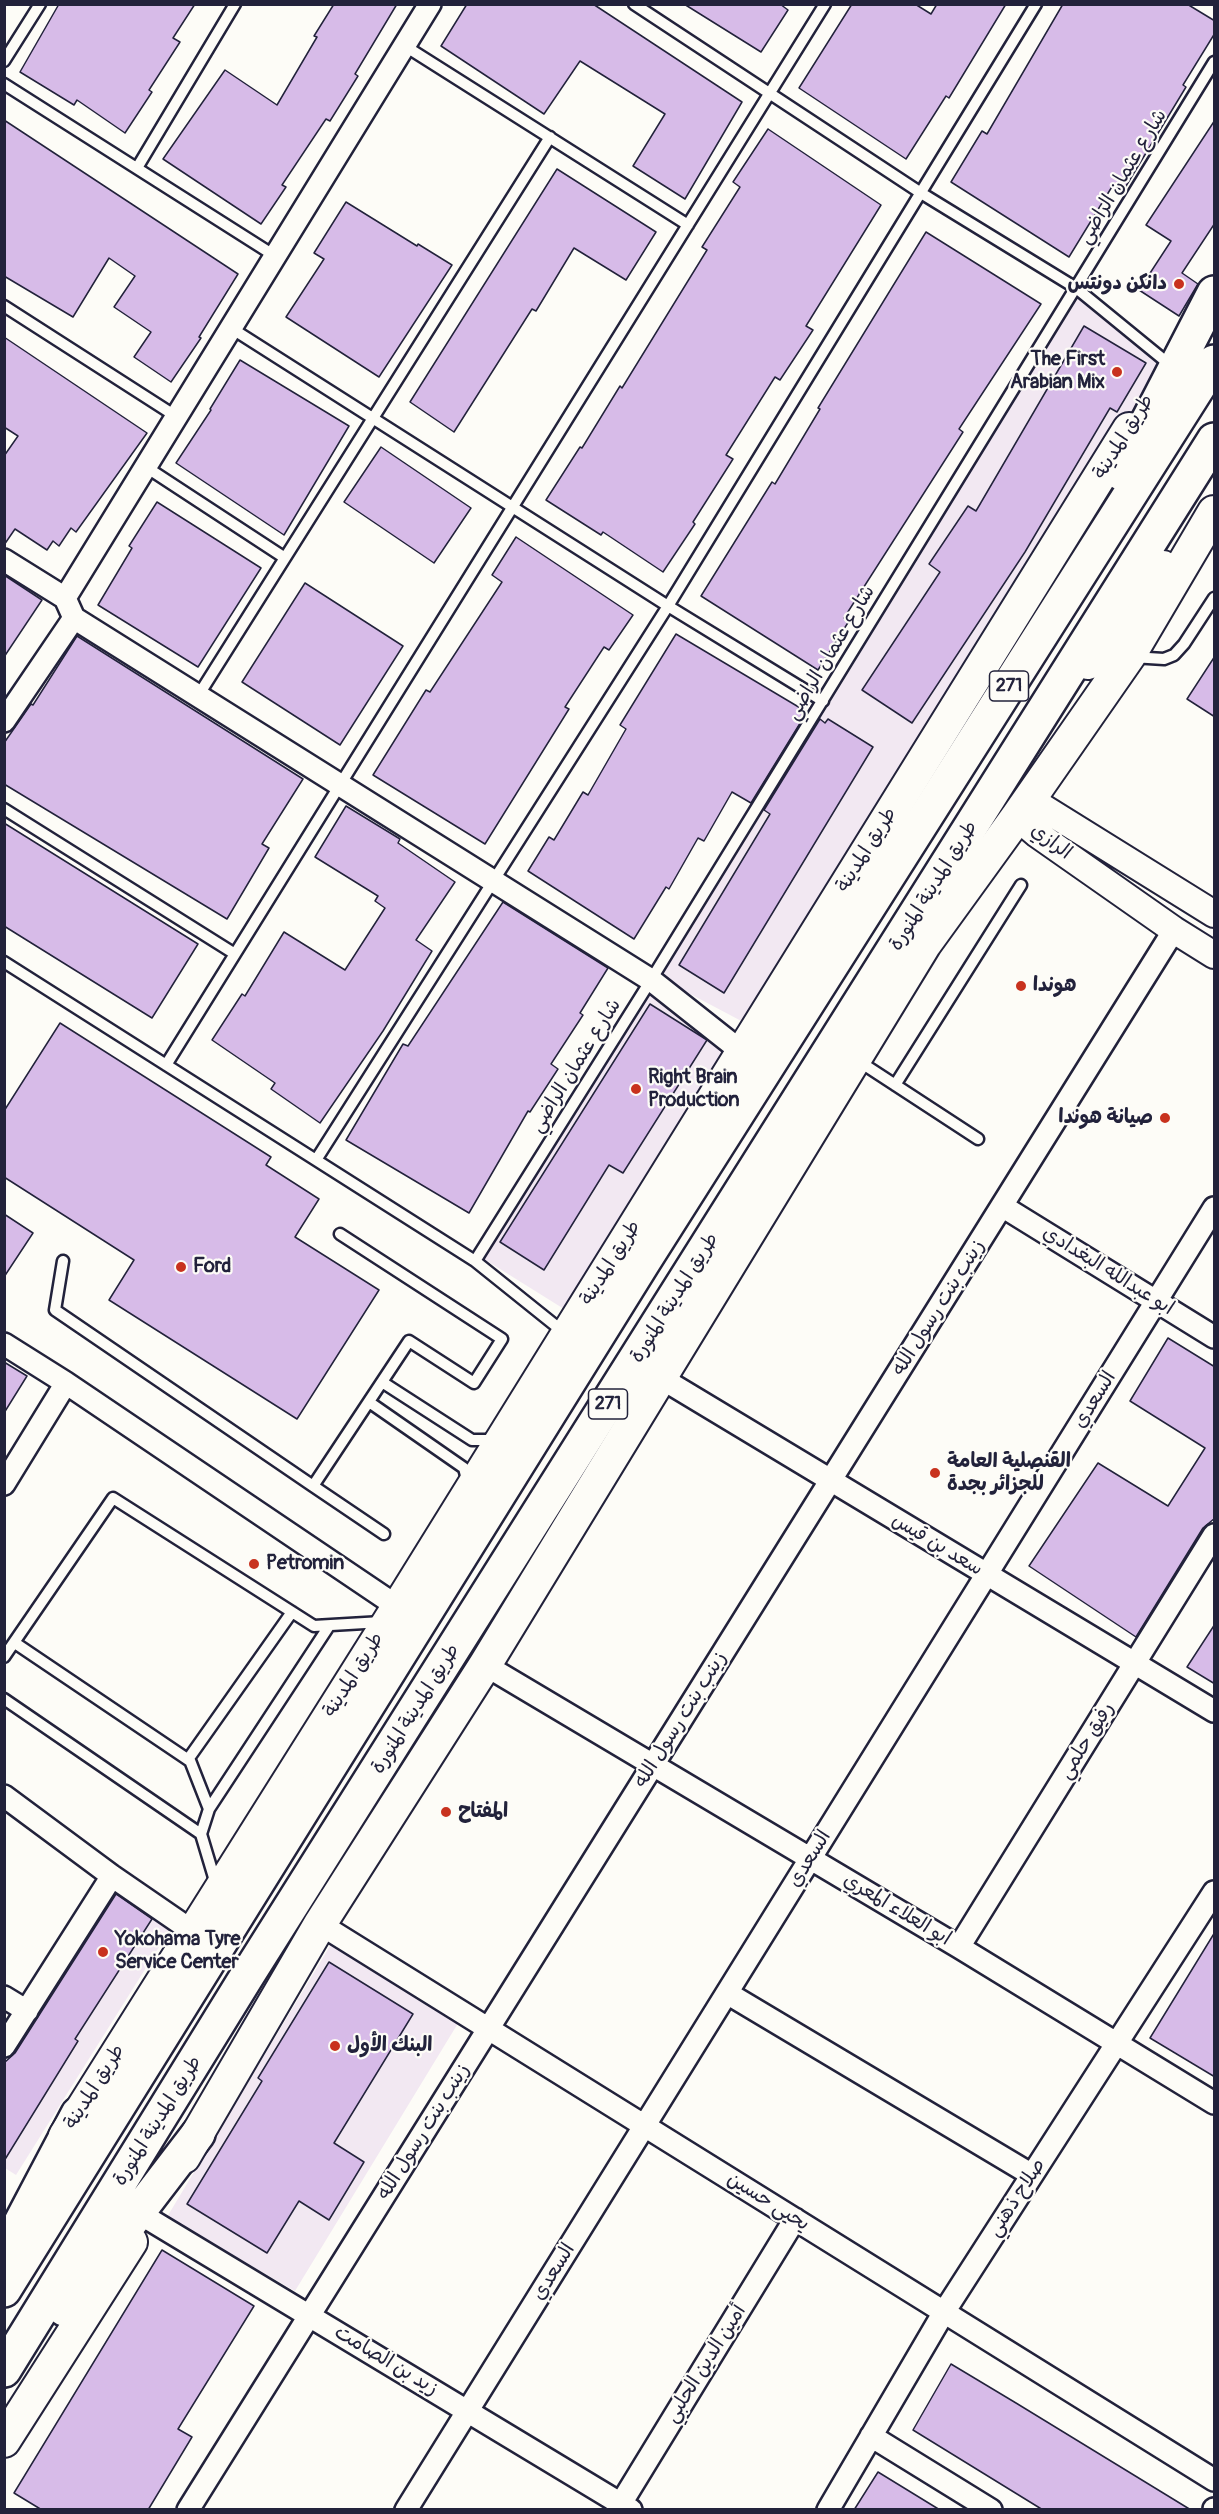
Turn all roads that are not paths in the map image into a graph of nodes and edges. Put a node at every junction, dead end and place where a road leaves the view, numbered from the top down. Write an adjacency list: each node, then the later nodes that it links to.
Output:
1 (40, 4): 8 (lane)
2 (235, 4): 13 (lane)
3 (430, 4): 7 (street)
4 (634, 4): 11 (lane)
5 (825, 4): 11 (lane)
6 (1036, 4): 14 (lane)
7 (405, 46): 12 (lane); 16 (street)
8 (4, 61)
9 (1215, 62): 17 (lane, شارع عثمان الراضي)
10 (4, 84): 13 (lane)
11 (769, 94): 14 (lane); 15 (lane)
12 (550, 137): 15 (lane); 24 (lane)
13 (137, 168): 16 (lane)
14 (921, 193): 17 (lane); 34 (lane)
15 (688, 225): 28 (lane)
16 (275, 256): 20 (street)
17 (1076, 288): 22 (lane); 38 (lane, شارع عثمان الراضي)
18 (1215, 292): 22 (main road, طريق المدينة); 39 (highway)
19 (4, 306): 23 (lane)
20 (231, 328): 23 (street); 24 (lane)
21 (1215, 362): 39 (highway, طريق المدينة المنورة / 271)
22 (1169, 364): 53 (main road, طريق المدينة)
23 (177, 417): 26 (street)
24 (374, 418): 28 (lane); 30 (lane)
25 (1215, 440): 41 (highway, طريق المدينة المنورة / 271)
26 (146, 467): 30 (lane); 32 (street)
27 (1215, 501): 41 (main road)
28 (513, 506): 34 (lane); 42 (lane)
29 (1215, 512): 36 (main road)
30 (285, 558): 37 (lane)
31 (4, 560): 32 (street)
32 (65, 598): 35 (street)
33 (1215, 598): 36 (lane)
34 (668, 606): 38 (lane); 45 (lane)
35 (74, 618): 37 (street); 40 (street)
36 (1129, 657): 44 (main road)
37 (198, 696): 42 (street)
38 (823, 701): 52 (lane, شارع عثمان الراضي)
39 (990, 717): 57 (highway, طريق المدينة المنورة / 271)
40 (4, 721)
41 (1019, 751): 73 (highway, طريق المدينة المنورة / 271)
42 (340, 785): 45 (street); 49 (lane)
43 (4, 809): 49 (lane)
44 (1017, 817): 47 (street, الرازي); 48 (street, الرازي); 54 (main road)
45 (492, 881): 52 (street); 59 (lane)
46 (1021, 885): 56 (lane)
47 (1215, 914)
48 (1174, 930): 50 (street, الرازي); 60 (street, زينب بنت رسول الله)
49 (235, 954): 55 (lane)
50 (1215, 955)
51 (4, 962): 55 (lane)
52 (651, 980): 53 (street); 64 (lane, شارع عثمان الراضي)
53 (742, 1052): 66 (main road, طريق المدينة)
54 (855, 1059): 56 (lane); 69 (main road)
55 (166, 1065): 59 (lane)
56 (896, 1085): 58 (lane)
57 (737, 1114): 77 (main road); 119 (highway, طريق المدينة المنورة / 271)
58 (978, 1139)
59 (316, 1160): 64 (lane)
60 (1002, 1206): 65 (street, ابو عبدالله البغدادي); 75 (street, زينب بنت رسول الله)
61 (1215, 1208): 65 (street, السعدي)
62 (340, 1234): 70 (lane)
63 (63, 1261): 78 (lane)
64 (475, 1261): 66 (lane)
65 (1157, 1301): 67 (street, ابو عبدالله البغدادي); 81 (street, السعدي)
66 (566, 1334): 74 (main road, طريق المدينة)
67 (1215, 1337)
68 (4, 1344): 71 (street)
69 (661, 1378): 75 (street, سعد بن قيس); 88 (main road)
70 (382, 1382): 72 (lane); 74 (lane)
71 (66, 1383): 76 (street); 83 (street)
72 (369, 1402): 77 (lane); 78 (lane)
73 (587, 1438): 90 (main road); 122 (highway, طريق المدينة المنورة / 271)
74 (500, 1440): 77 (main road, طريق المدينة)
75 (831, 1480): 81 (street, سعد بن قيس); 93 (street, زينب بنت رسول الله)
76 (4, 1484)
77 (472, 1485): 83 (main road, طريق المدينة)
78 (313, 1486): 79 (lane)
79 (384, 1534)
80 (1215, 1534): 87 (street, رفيق حلمي)
81 (987, 1574): 87 (street, سعد بن قيس); 97 (street, السعدي)
82 (292, 1612): 84 (lane); 85 (lane); 92 (lane)
83 (393, 1614): 84 (lane); 99 (main road, طريق المدينة)
84 (329, 1626): 95 (lane)
85 (15, 1643): 86 (lane); 92 (lane)
86 (4, 1657)
87 (1135, 1663): 91 (street, سعد بن قيس); 103 (street, رفيق حلمي)
88 (485, 1665): 90 (main road); 93 (street, ابو العلاء المعري)
89 (4, 1699): 96 (lane)
90 (460, 1703): 101 (main road)
91 (1215, 1711)
92 (190, 1761): 95 (lane)
93 (653, 1764): 97 (street, ابو العلاء المعري); 107 (street, زينب بنت رسول الله)
94 (4, 1796): 98 (street)
95 (209, 1809): 96 (lane)
96 (201, 1834): 99 (lane)
97 (811, 1858): 103 (street, ابو العلاء المعري); 104 (street, السعدي)
98 (112, 1876): 102 (street); 106 (street)
99 (218, 1890): 102 (main road, طريق المدينة)
100 (1213, 1897): 108 (street, صلاح ذهني)
101 (320, 1924): 107 (street, يحيى حسين); 113 (main road)
102 (192, 1931): 111 (main road, طريق المدينة)
103 (959, 1947): 108 (street, ابو العلاء المعري)
104 (727, 1993): 112 (street, السعدي); 114 (street)
105 (4, 1996): 106 (street)
106 (27, 2011): 109 (street)
107 (488, 2029): 112 (street, يحيى حسين); 121 (street, زينب بنت رسول الله)
108 (1117, 2044): 110 (street, ابو العلاء المعري); 114 (street, صلاح ذهني)
109 (4, 2046)
110 (1215, 2103)
111 (78, 2114): 117 (main road, طريق المدينة); 118 (highway)
112 (645, 2126): 116 (street, يحيى حسين); 124 (street, السعدي)
113 (198, 2134): 115 (main road); 123 (highway)
114 (1032, 2175): 120 (street, صلاح ذهني)
115 (147, 2218): 121 (street, زيد بن الصامت); 126 (main road)
116 (795, 2219): 120 (street, يحيى حسين); 128 (street, أمين الدين الحلبي)
117 (4, 2234)
118 (4, 2253)
119 (4, 2290)
120 (944, 2312): 125 (street, صلاح ذهني); 127 (street, يحيى حسين)
121 (310, 2314): 124 (street, زيد بن الصامت); 129 (street, زينب بنت رسول الله)
122 (4, 2370)
123 (4, 2386)
124 (468, 2410): 128 (street, زيد بن الصامت); 130 (street, السعدي)
125 (872, 2436): 131 (street, صلاح ذهني); 132 (street)
126 (4, 2441)
127 (1215, 2480)
128 (623, 2507)
129 (188, 2510)
130 (406, 2510)
131 (828, 2510)
132 (992, 2510)

